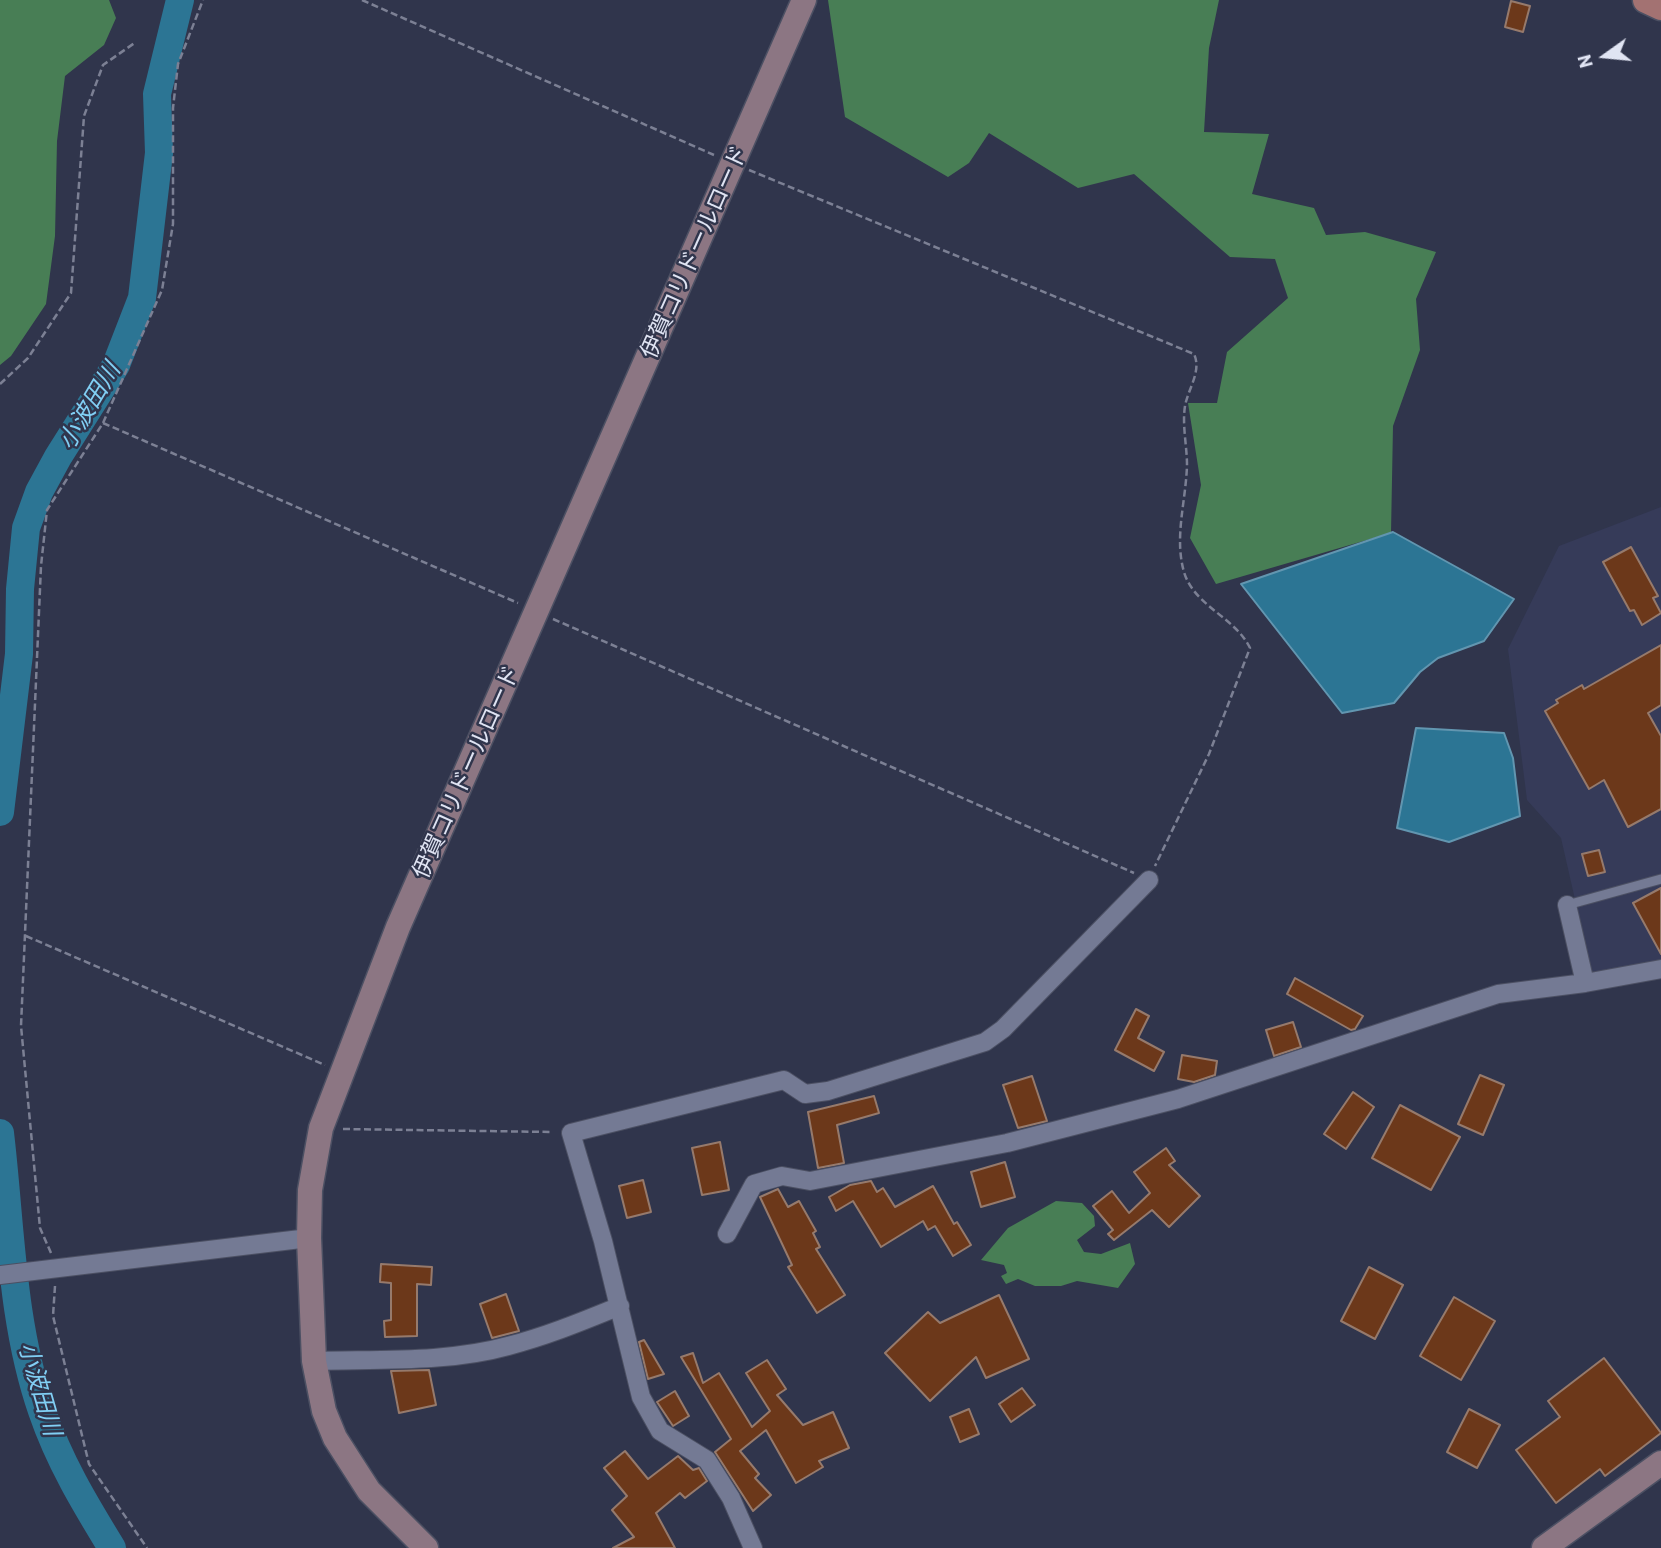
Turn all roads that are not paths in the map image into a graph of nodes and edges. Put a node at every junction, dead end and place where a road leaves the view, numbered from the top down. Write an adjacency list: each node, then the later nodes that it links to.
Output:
1 (804, 0): 10 (street, 伊賀コリドールロード)
2 (1646, 0): 3 (main road)
3 (1661, 7)
4 (1661, 879): 6 (lane)
5 (1149, 880): 12 (street)
6 (1567, 905): 8 (street)
7 (1661, 969): 8 (street)
8 (1585, 983): 9 (street)
9 (727, 1234)
10 (309, 1238): 11 (street); 13 (street, 伊賀コリドールロード)
11 (0, 1275)
12 (620, 1306): 13 (street); 16 (street)
13 (314, 1361): 15 (street, 伊賀コリドールロード)
14 (1661, 1463): 17 (street)
15 (426, 1548)
16 (753, 1548)
17 (1544, 1548)

